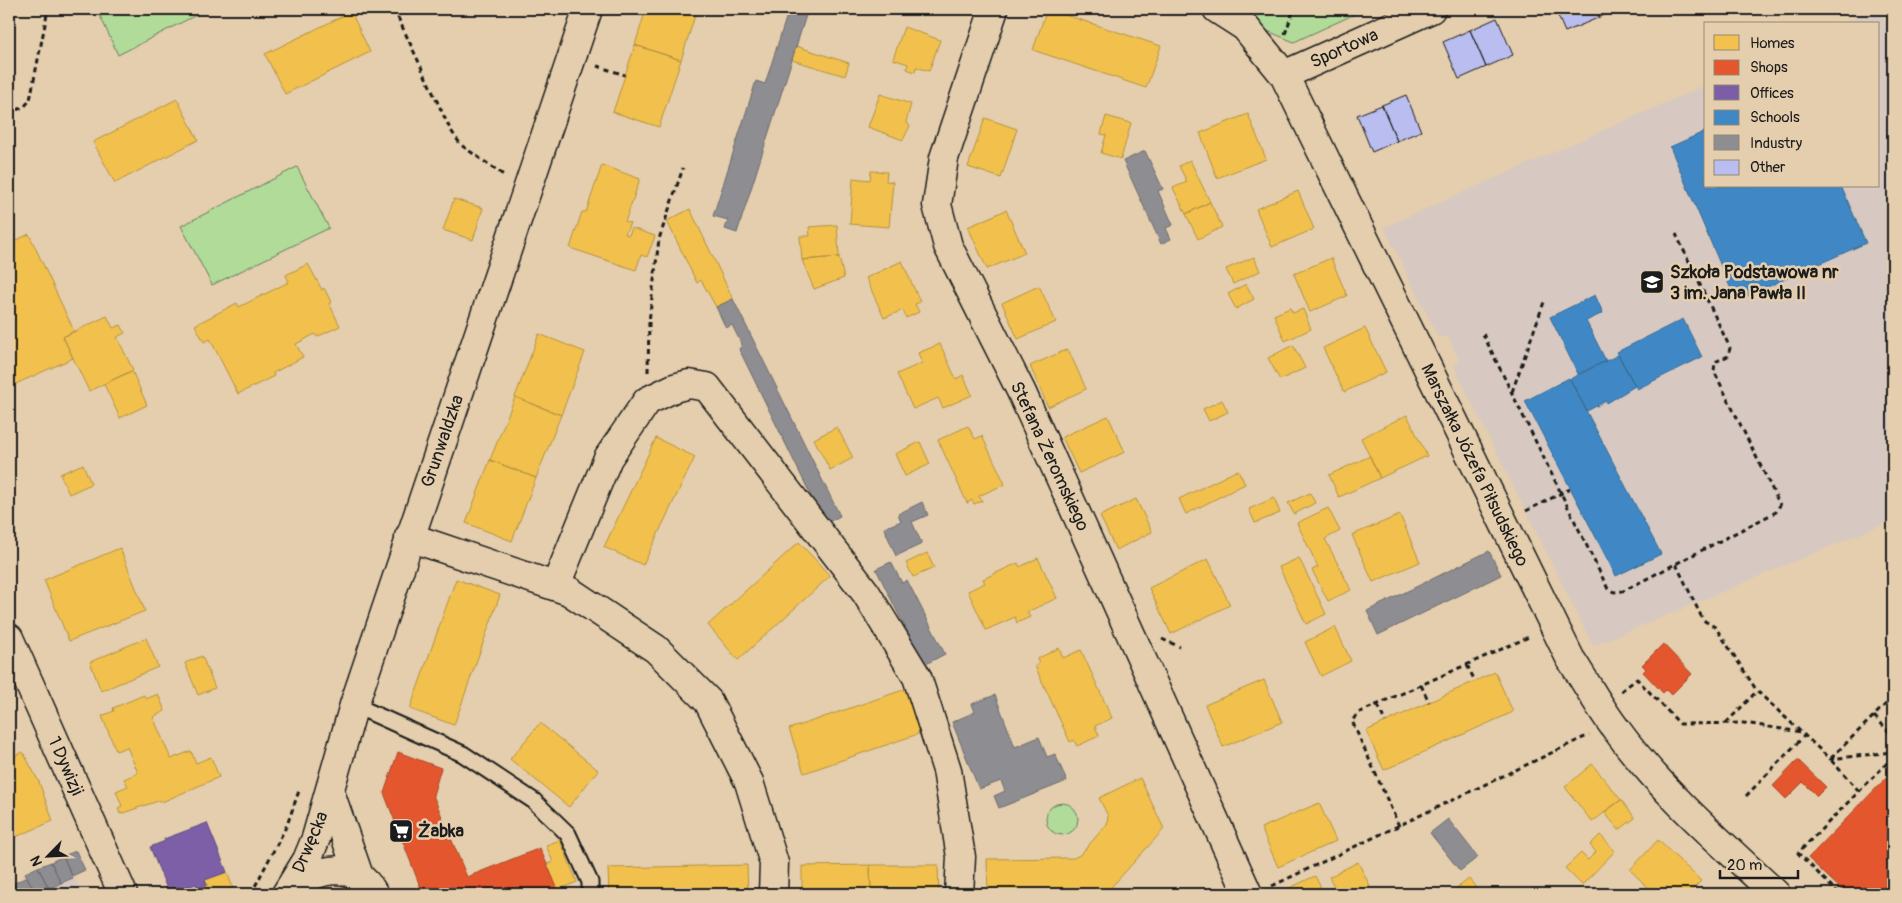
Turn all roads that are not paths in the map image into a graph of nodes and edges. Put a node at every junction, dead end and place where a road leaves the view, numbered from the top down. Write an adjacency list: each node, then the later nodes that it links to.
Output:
1 (588, 9): 6 (street, Grunwaldzka)
2 (994, 9): 13 (street, Stefana Żeromskiego)
3 (1216, 9): 5 (street, Marszałka Józefa Piłsudskiego)
4 (1440, 13): 5 (street, Sportowa)
5 (1284, 75): 18 (street, Marszałka Józefa Piłsudskiego)
6 (409, 537): 7 (street); 9 (street, Grunwaldzka)
7 (556, 585): 16 (street); 17 (street)
8 (9, 638): 14 (street, 1 Dywizji)
9 (354, 704): 10 (street, Grunwaldzka); 15 (lane)
10 (330, 792): 11 (street); 12 (street, Drwęcka)
11 (367, 885): 12 (street)
12 (287, 892)
13 (1256, 892)
14 (123, 894)
15 (590, 894)
16 (774, 894)
17 (959, 894)
18 (1776, 894)

